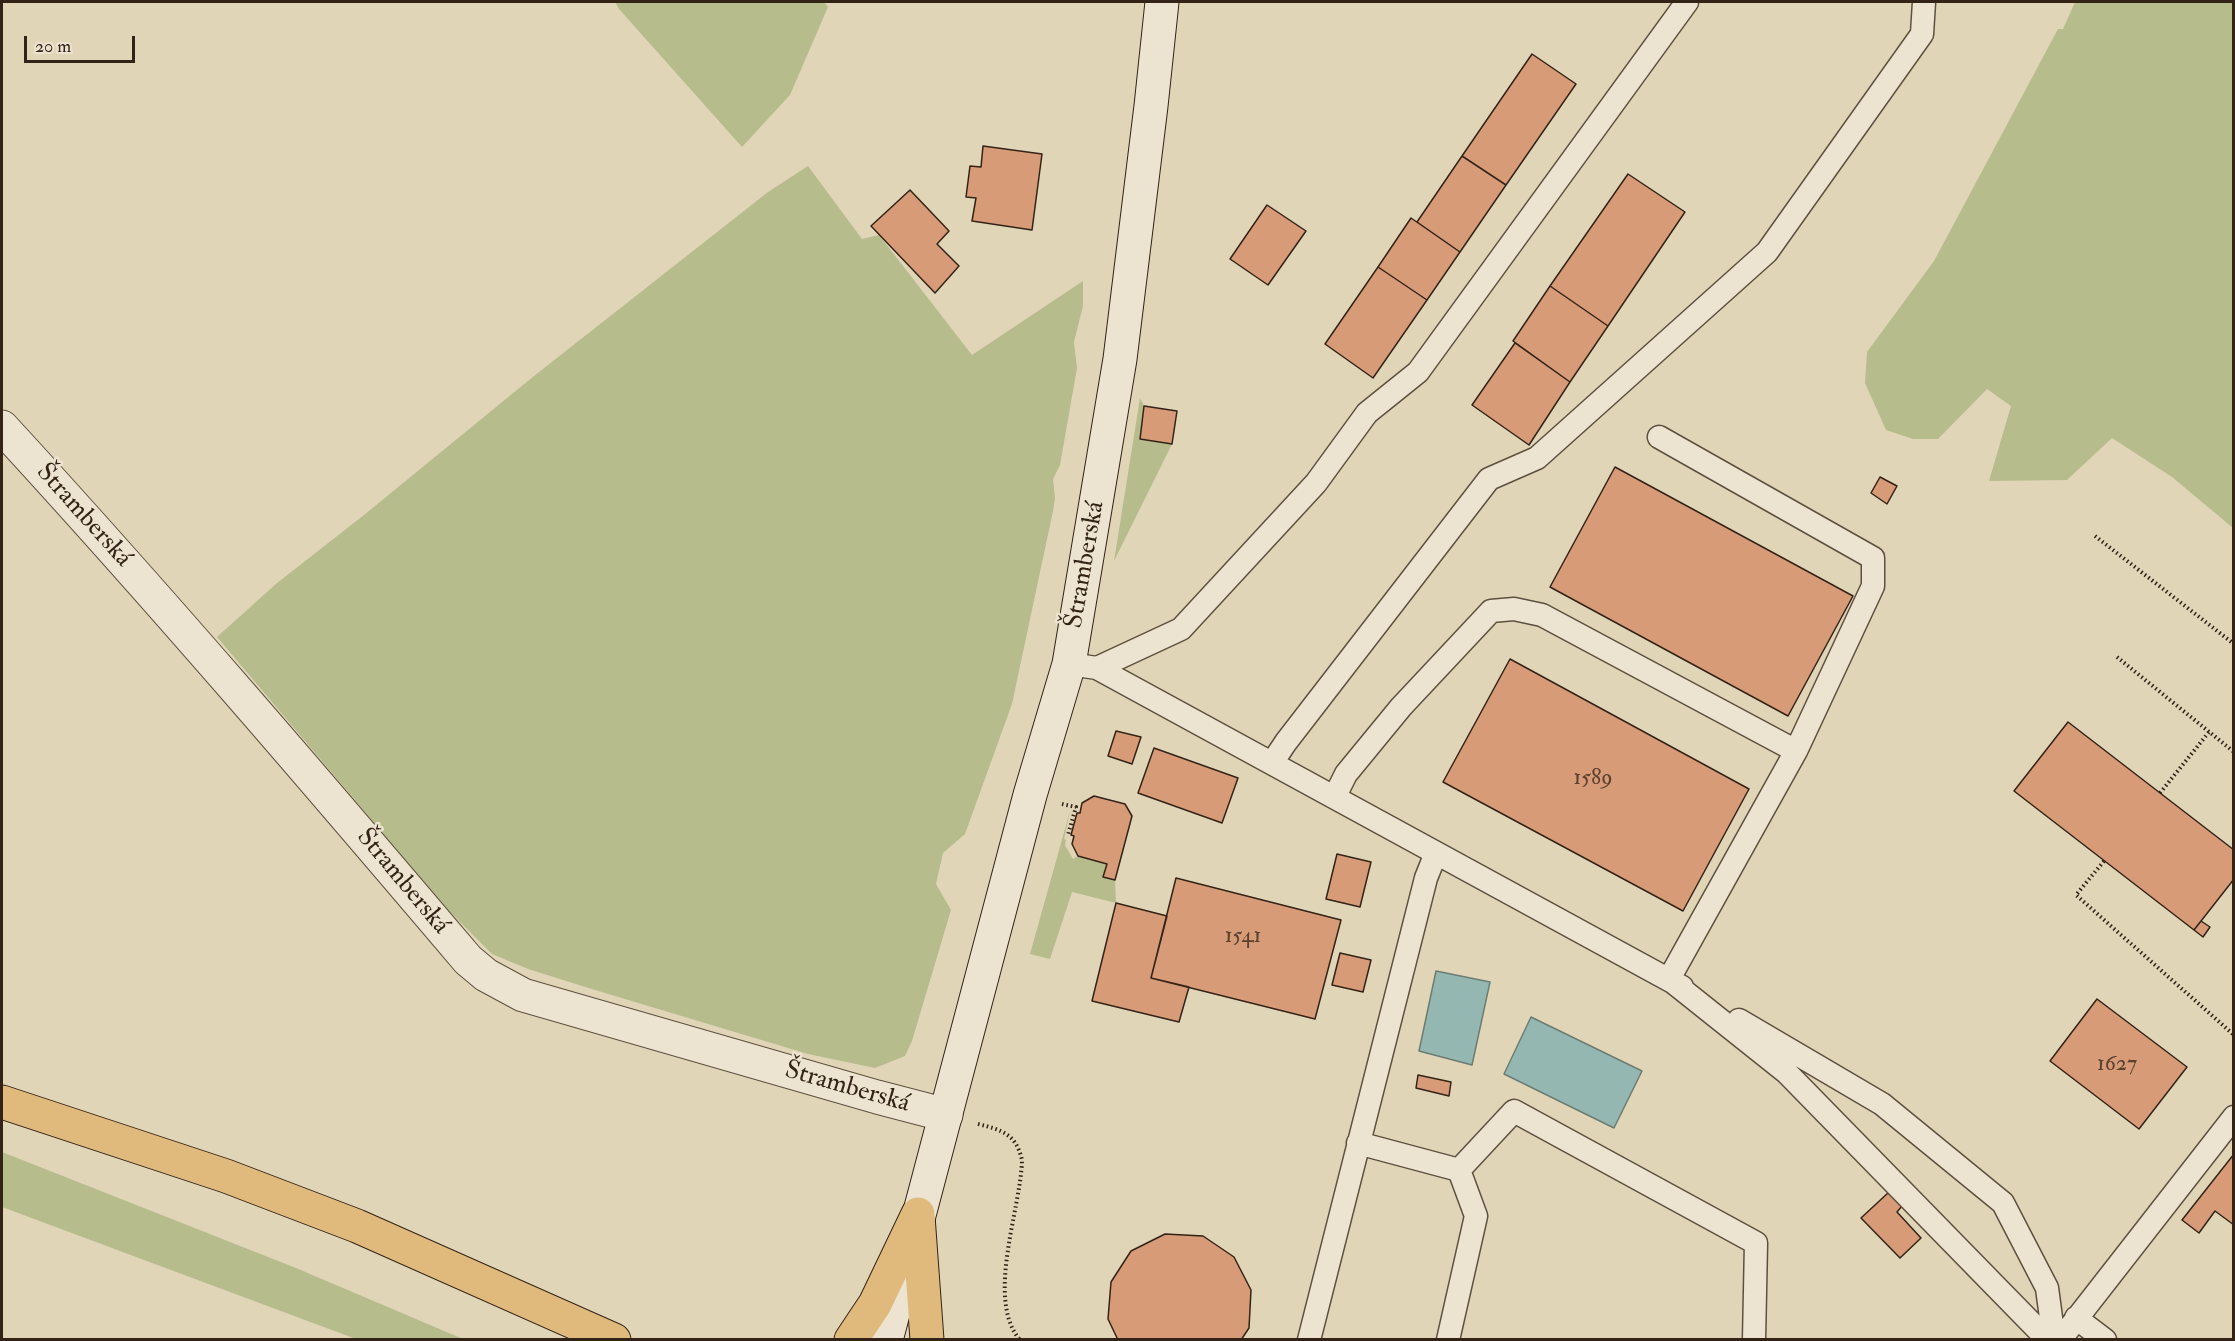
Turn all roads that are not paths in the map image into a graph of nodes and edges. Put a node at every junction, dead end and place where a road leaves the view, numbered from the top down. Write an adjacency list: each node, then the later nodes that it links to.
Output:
1 (1162, 2): 6 (street, Štramberská)
2 (1687, 2): 6 (lane)
3 (1924, 2): 8 (lane)
4 (2, 427): 13 (street, Štramberská)
5 (1659, 437): 7 (lane)
6 (1083, 666): 8 (lane); 13 (street, Štramberská)
7 (1796, 751): 9 (lane); 11 (lane)
8 (1272, 763): 9 (lane)
9 (1335, 796): 10 (lane)
10 (1436, 853): 11 (lane); 15 (lane)
11 (1669, 979): 26 (lane); 27 (lane)
12 (2, 1102): 19 (main road)
13 (946, 1115): 17 (street, Štramberská)
14 (2234, 1117): 18 (lane)
15 (1358, 1143): 16 (lane); 23 (lane)
16 (1459, 1170): 24 (lane); 25 (lane)
17 (918, 1214): 20 (main road); 21 (street, Štramberská); 22 (main road)
18 (2076, 1318): 28 (lane); 29 (lane)
19 (614, 1340)
20 (851, 1340)
21 (886, 1340)
22 (927, 1340)
23 (1309, 1340)
24 (1448, 1340)
25 (1754, 1340)
26 (2048, 1340)
27 (2054, 1340)
28 (2060, 1340)
29 (2105, 1340)

